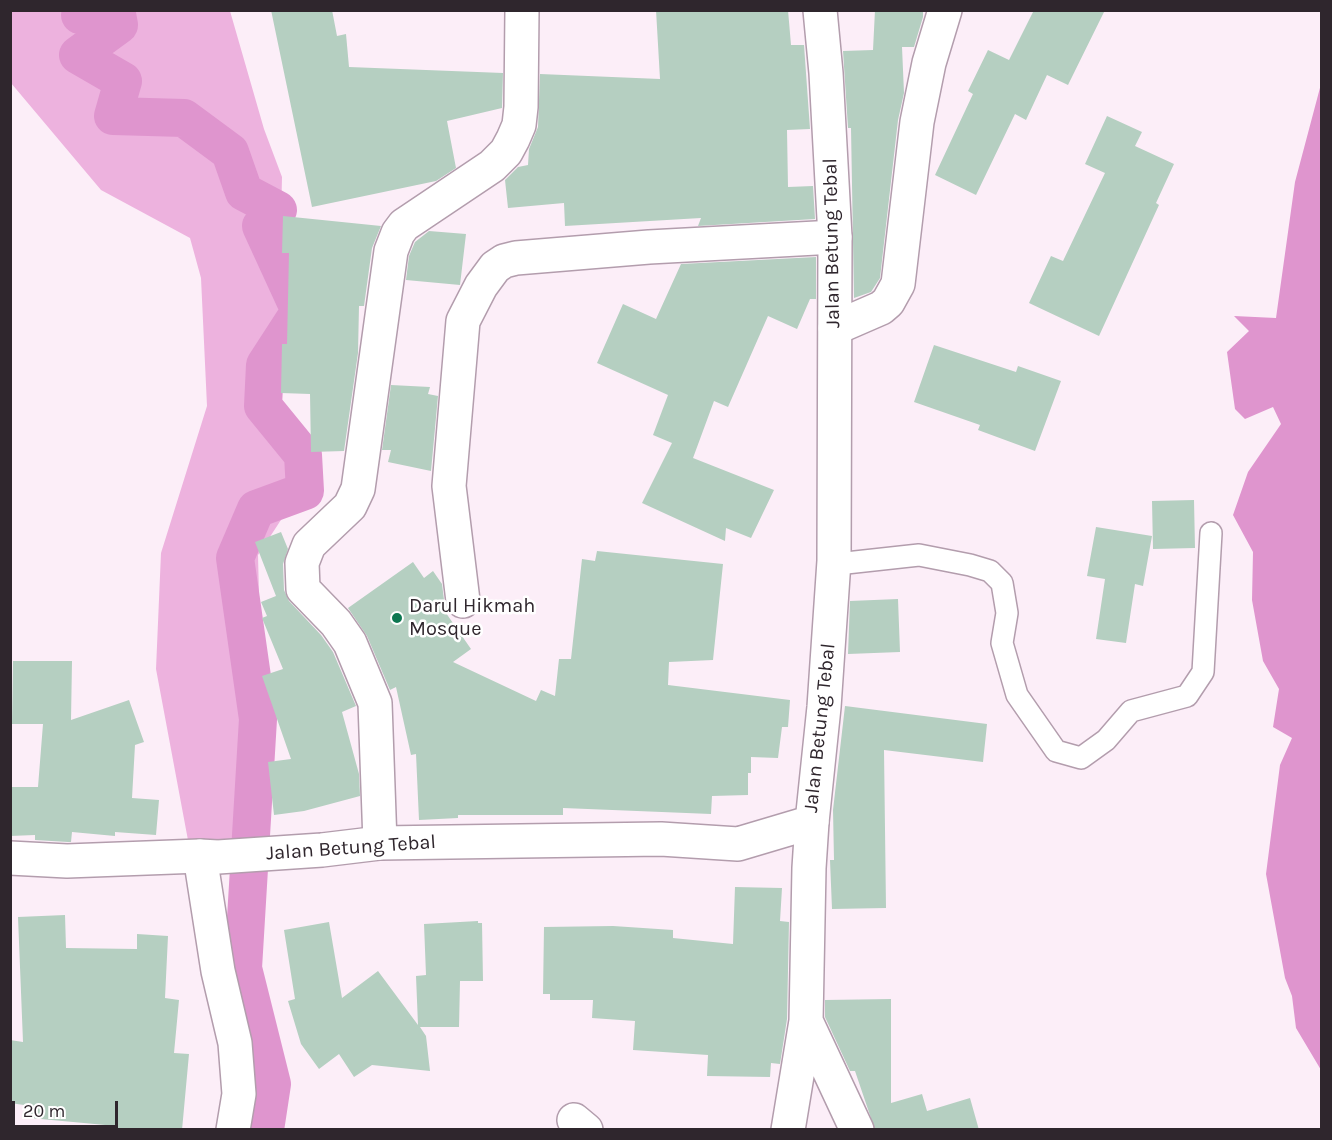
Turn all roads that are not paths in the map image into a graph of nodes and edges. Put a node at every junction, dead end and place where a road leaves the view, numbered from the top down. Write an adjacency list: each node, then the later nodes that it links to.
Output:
1 (522, 10): 10 (street)
2 (820, 10): 4 (street, Jalan Betung Tebal)
3 (945, 10): 5 (street)
4 (835, 237): 5 (street, Jalan Betung Tebal); 8 (street)
5 (835, 328): 7 (street, Jalan Betung Tebal)
6 (1211, 533): 7 (lane)
7 (834, 561): 9 (street, Jalan Betung Tebal)
8 (463, 601)
9 (812, 822): 10 (street, Jalan Betung Tebal); 13 (street)
10 (380, 843): 11 (street, Jalan Betung Tebal)
11 (209, 856): 12 (street, Jalan Betung Tebal); 14 (street)
12 (10, 858)
13 (806, 1021): 15 (street); 16 (street)
14 (233, 1130)
15 (788, 1130)
16 (857, 1130)

